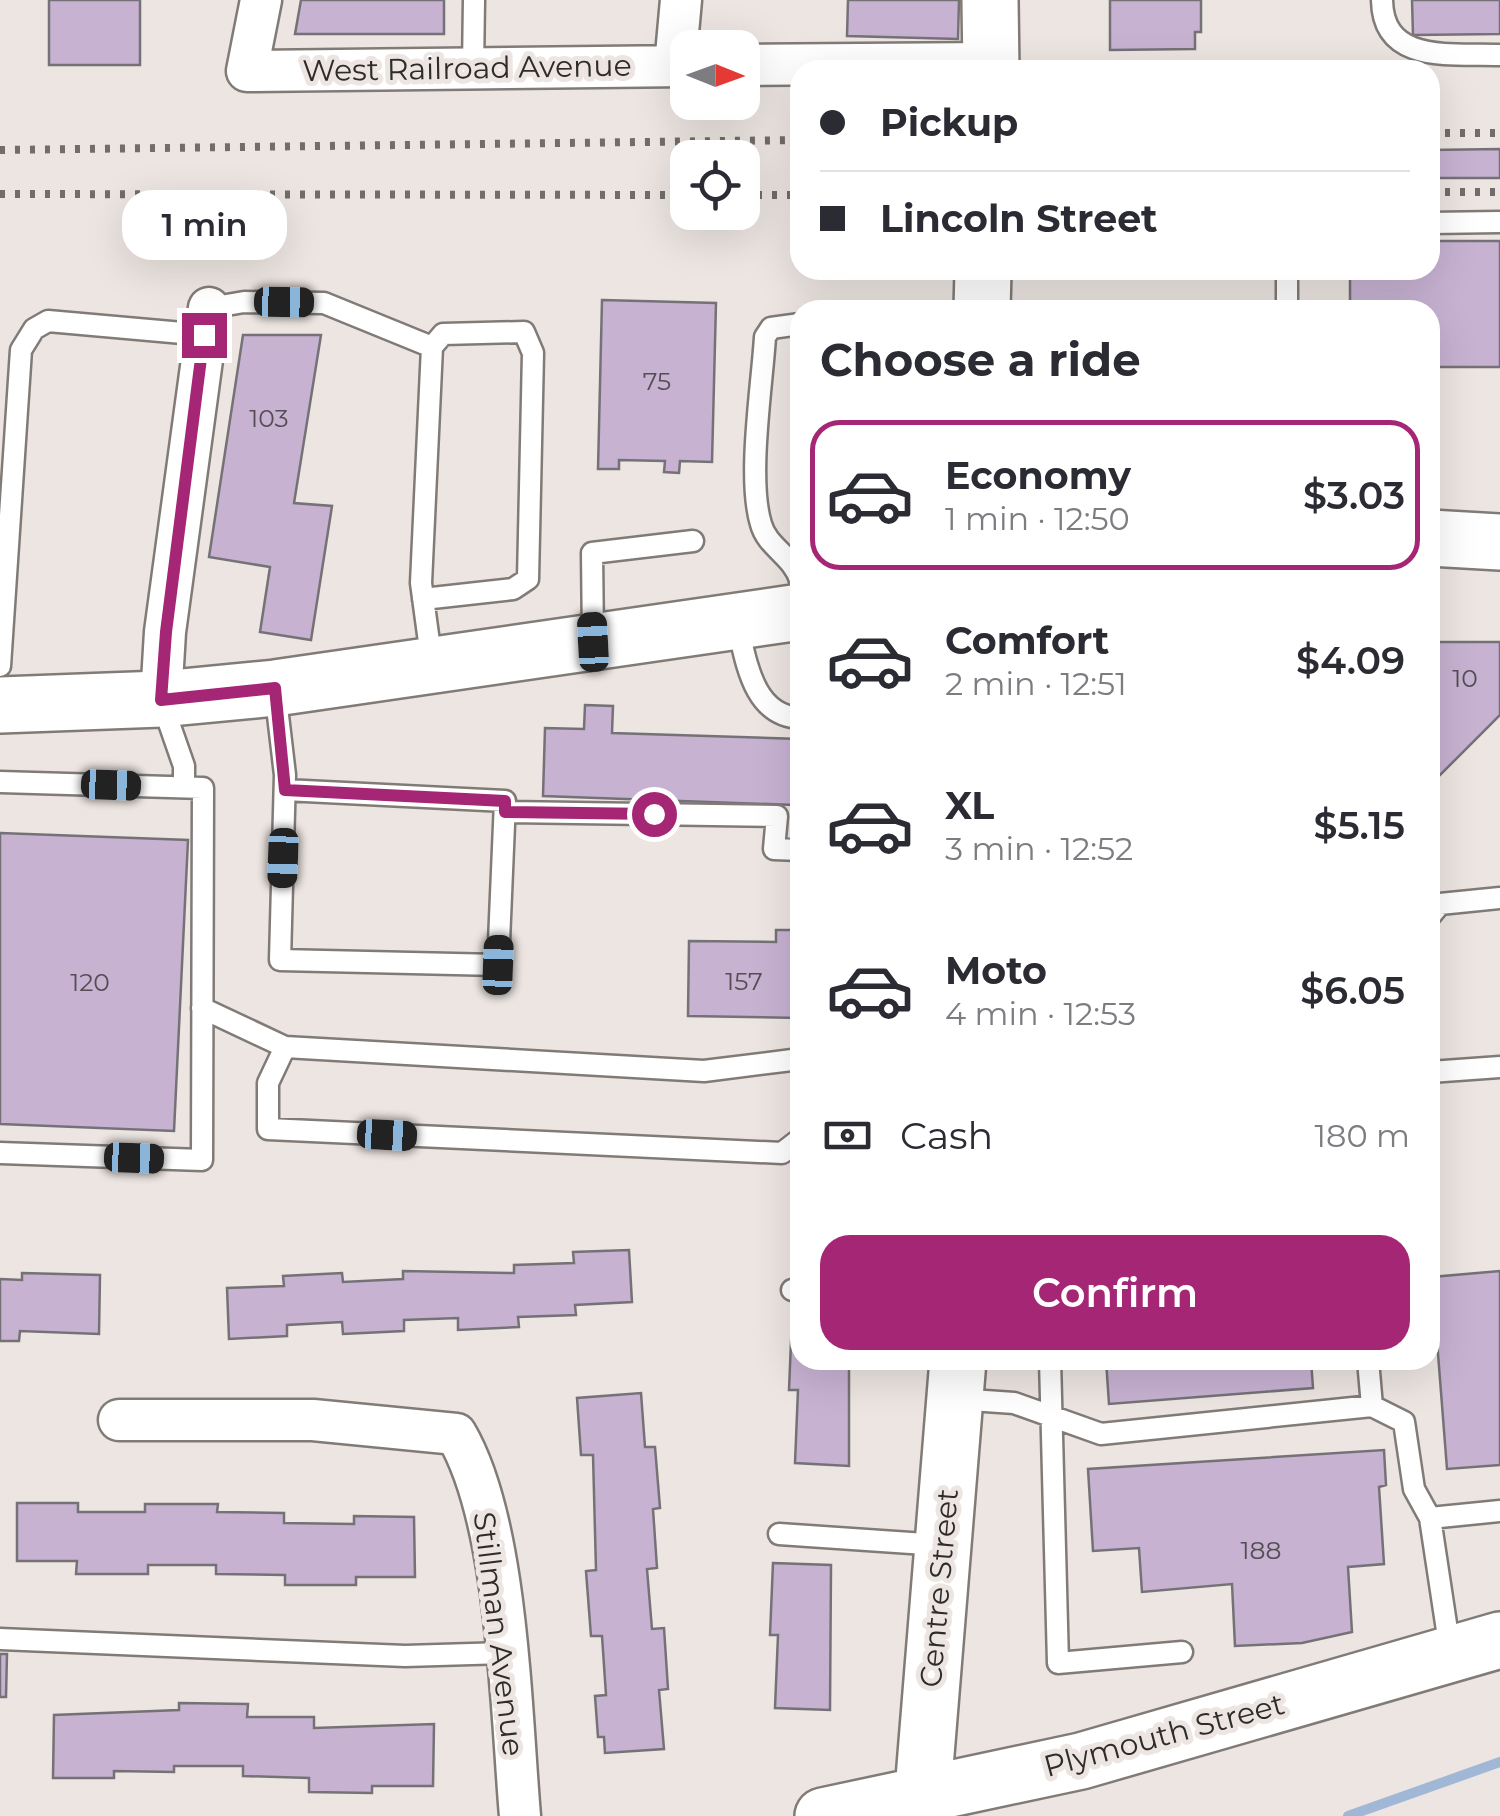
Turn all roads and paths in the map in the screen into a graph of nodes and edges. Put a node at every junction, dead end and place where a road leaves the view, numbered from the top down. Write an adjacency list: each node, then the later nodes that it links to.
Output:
1 (261, 0): 12 (street, West Railroad Avenue)
2 (474, 0): 12 (lane)
3 (680, 0): 6 (street)
4 (990, 0): 8 (main road)
5 (1382, 0): 7 (lane)
6 (680, 30)
7 (1500, 55)
8 (991, 60)
9 (670, 66): 12 (street, West Railroad Avenue)
10 (760, 66): 11 (street)
11 (790, 66)
12 (473, 68)
13 (1500, 222): 14 (lane)
14 (1440, 223)
15 (206, 321): 17 (lane); 18 (lane); 31 (street)
16 (790, 325): 22 (lane)
17 (432, 347): 23 (lane); 23 (lane)
18 (6, 498): 27 (lane)
19 (1440, 539): 21 (main road)
20 (694, 541): 26 (lane)
21 (1500, 542)
22 (790, 559)
23 (423, 599): 29 (lane)
24 (790, 613): 25 (main road)
25 (737, 621): 26 (main road); 33 (lane)
26 (593, 642): 29 (main road)
27 (0, 650): 28 (lane)
28 (0, 666)
29 (432, 666): 30 (main road)
30 (275, 688): 31 (main road); 36 (lane)
31 (161, 700): 32 (main road); 35 (lane)
32 (0, 705)
33 (790, 718)
34 (0, 782): 35 (lane)
35 (184, 787): 41 (lane)
36 (285, 790): 37 (lane); 37 (lane)
37 (505, 812): 38 (lane)
38 (790, 850)
39 (1500, 898): 40 (lane)
40 (1440, 904)
41 (202, 1008): 42 (lane); 47 (lane)
42 (286, 1047): 43 (lane); 46 (lane)
43 (790, 1061)
44 (1500, 1067): 45 (lane)
45 (1440, 1071)
46 (790, 1147)
47 (0, 1152)
48 (1050, 1370): 52 (lane)
49 (1369, 1370): 51 (lane)
50 (956, 1380): 52 (lane); 57 (main road, Centre Street)
51 (1372, 1406): 52 (lane); 55 (lane)
52 (1050, 1415): 60 (lane)
53 (120, 1420): 61 (street, Stillman Avenue)
54 (1500, 1510): 55 (lane)
55 (1430, 1518): 59 (lane)
56 (779, 1534): 57 (lane)
57 (942, 1545): 62 (main road, Centre Street)
58 (0, 1638): 61 (lane)
59 (1475, 1648): 62 (main road, Plymouth Street)
60 (1182, 1652)
61 (505, 1653): 63 (street, Stillman Avenue)
62 (922, 1804): 64 (main road, Plymouth Street)
63 (520, 1816)
64 (824, 1816)

